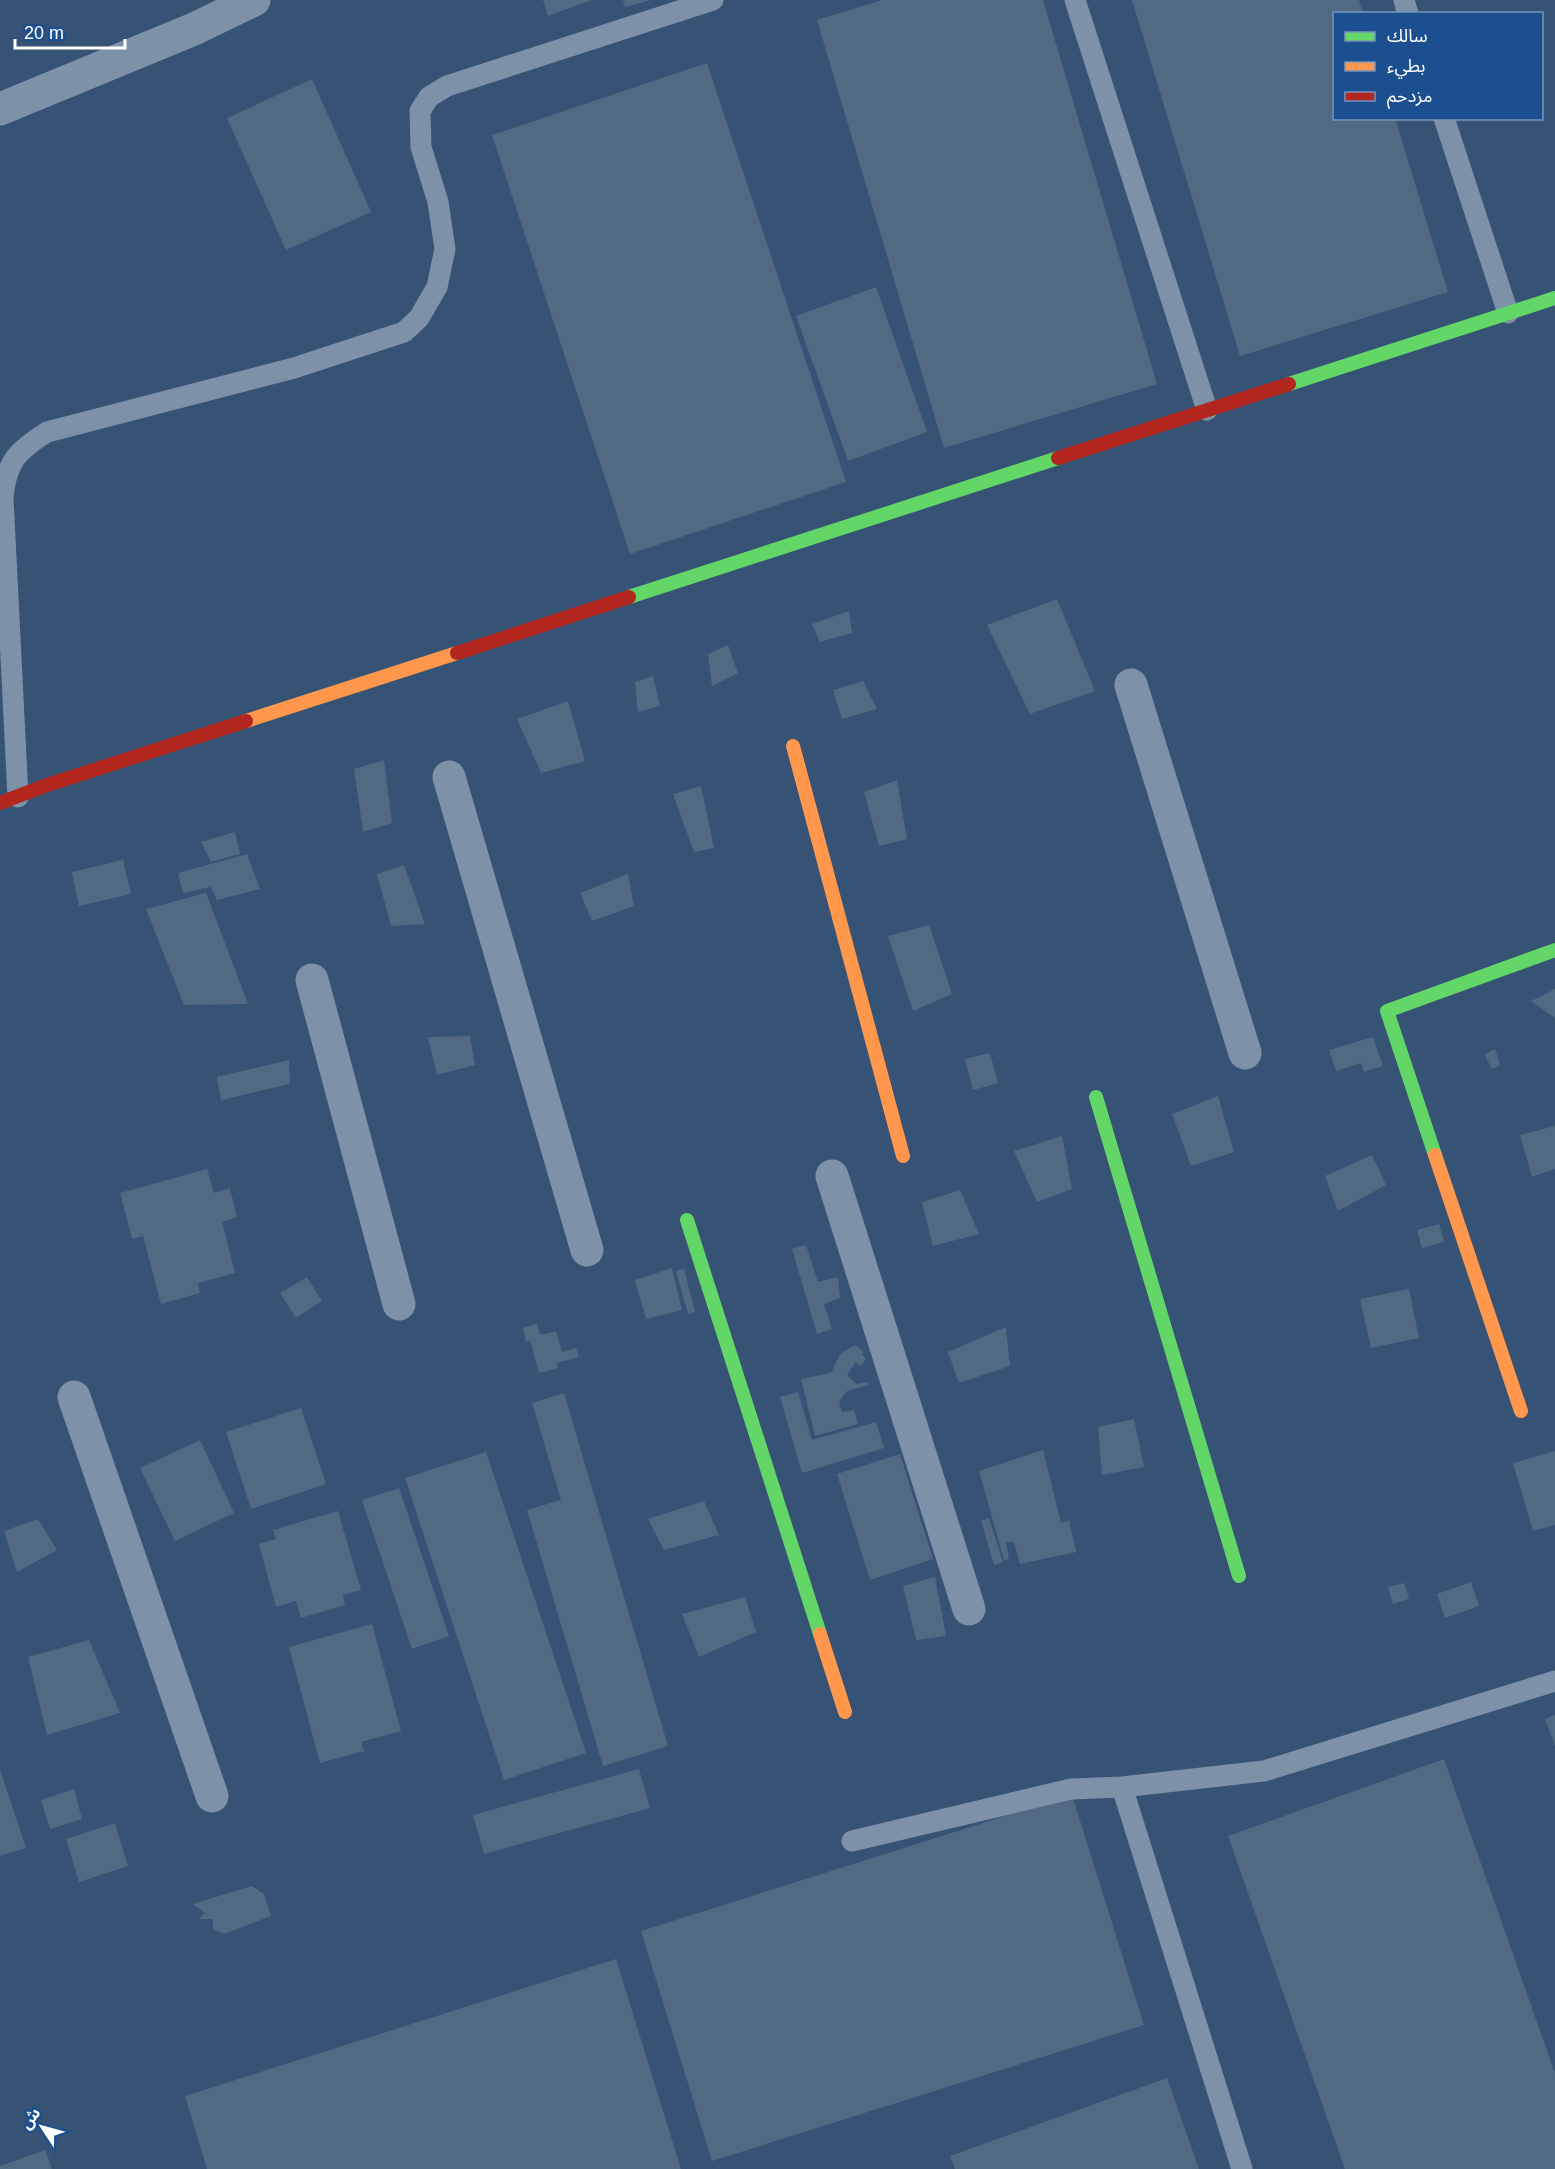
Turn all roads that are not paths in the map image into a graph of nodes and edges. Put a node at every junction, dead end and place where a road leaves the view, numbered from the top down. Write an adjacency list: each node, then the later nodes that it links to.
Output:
1 (254, 0): 4 (street)
2 (713, 0): 12 (lane)
3 (1075, 0): 8 (lane)
4 (0, 109)
5 (1444, 120): 7 (lane)
6 (1555, 298): 7 (street)
7 (1508, 313): 8 (street)
8 (1207, 410): 12 (street)
9 (1131, 685): 15 (street)
10 (793, 746): 17 (street)
11 (448, 777): 20 (street)
12 (9, 800)
13 (1555, 950): 23 (street)
14 (312, 980): 21 (street)
15 (1245, 1053)
16 (1096, 1097): 24 (street)
17 (903, 1156)
18 (832, 1176): 25 (street)
19 (687, 1220): 27 (street)
20 (587, 1250)
21 (399, 1304)
22 (74, 1397): 29 (street)
23 (1521, 1411)
24 (1239, 1576)
25 (969, 1609)
26 (1555, 1681): 28 (lane)
27 (845, 1712)
28 (1122, 1787): 30 (lane); 31 (lane)
29 (212, 1796)
30 (852, 1840)
31 (1242, 2169)

